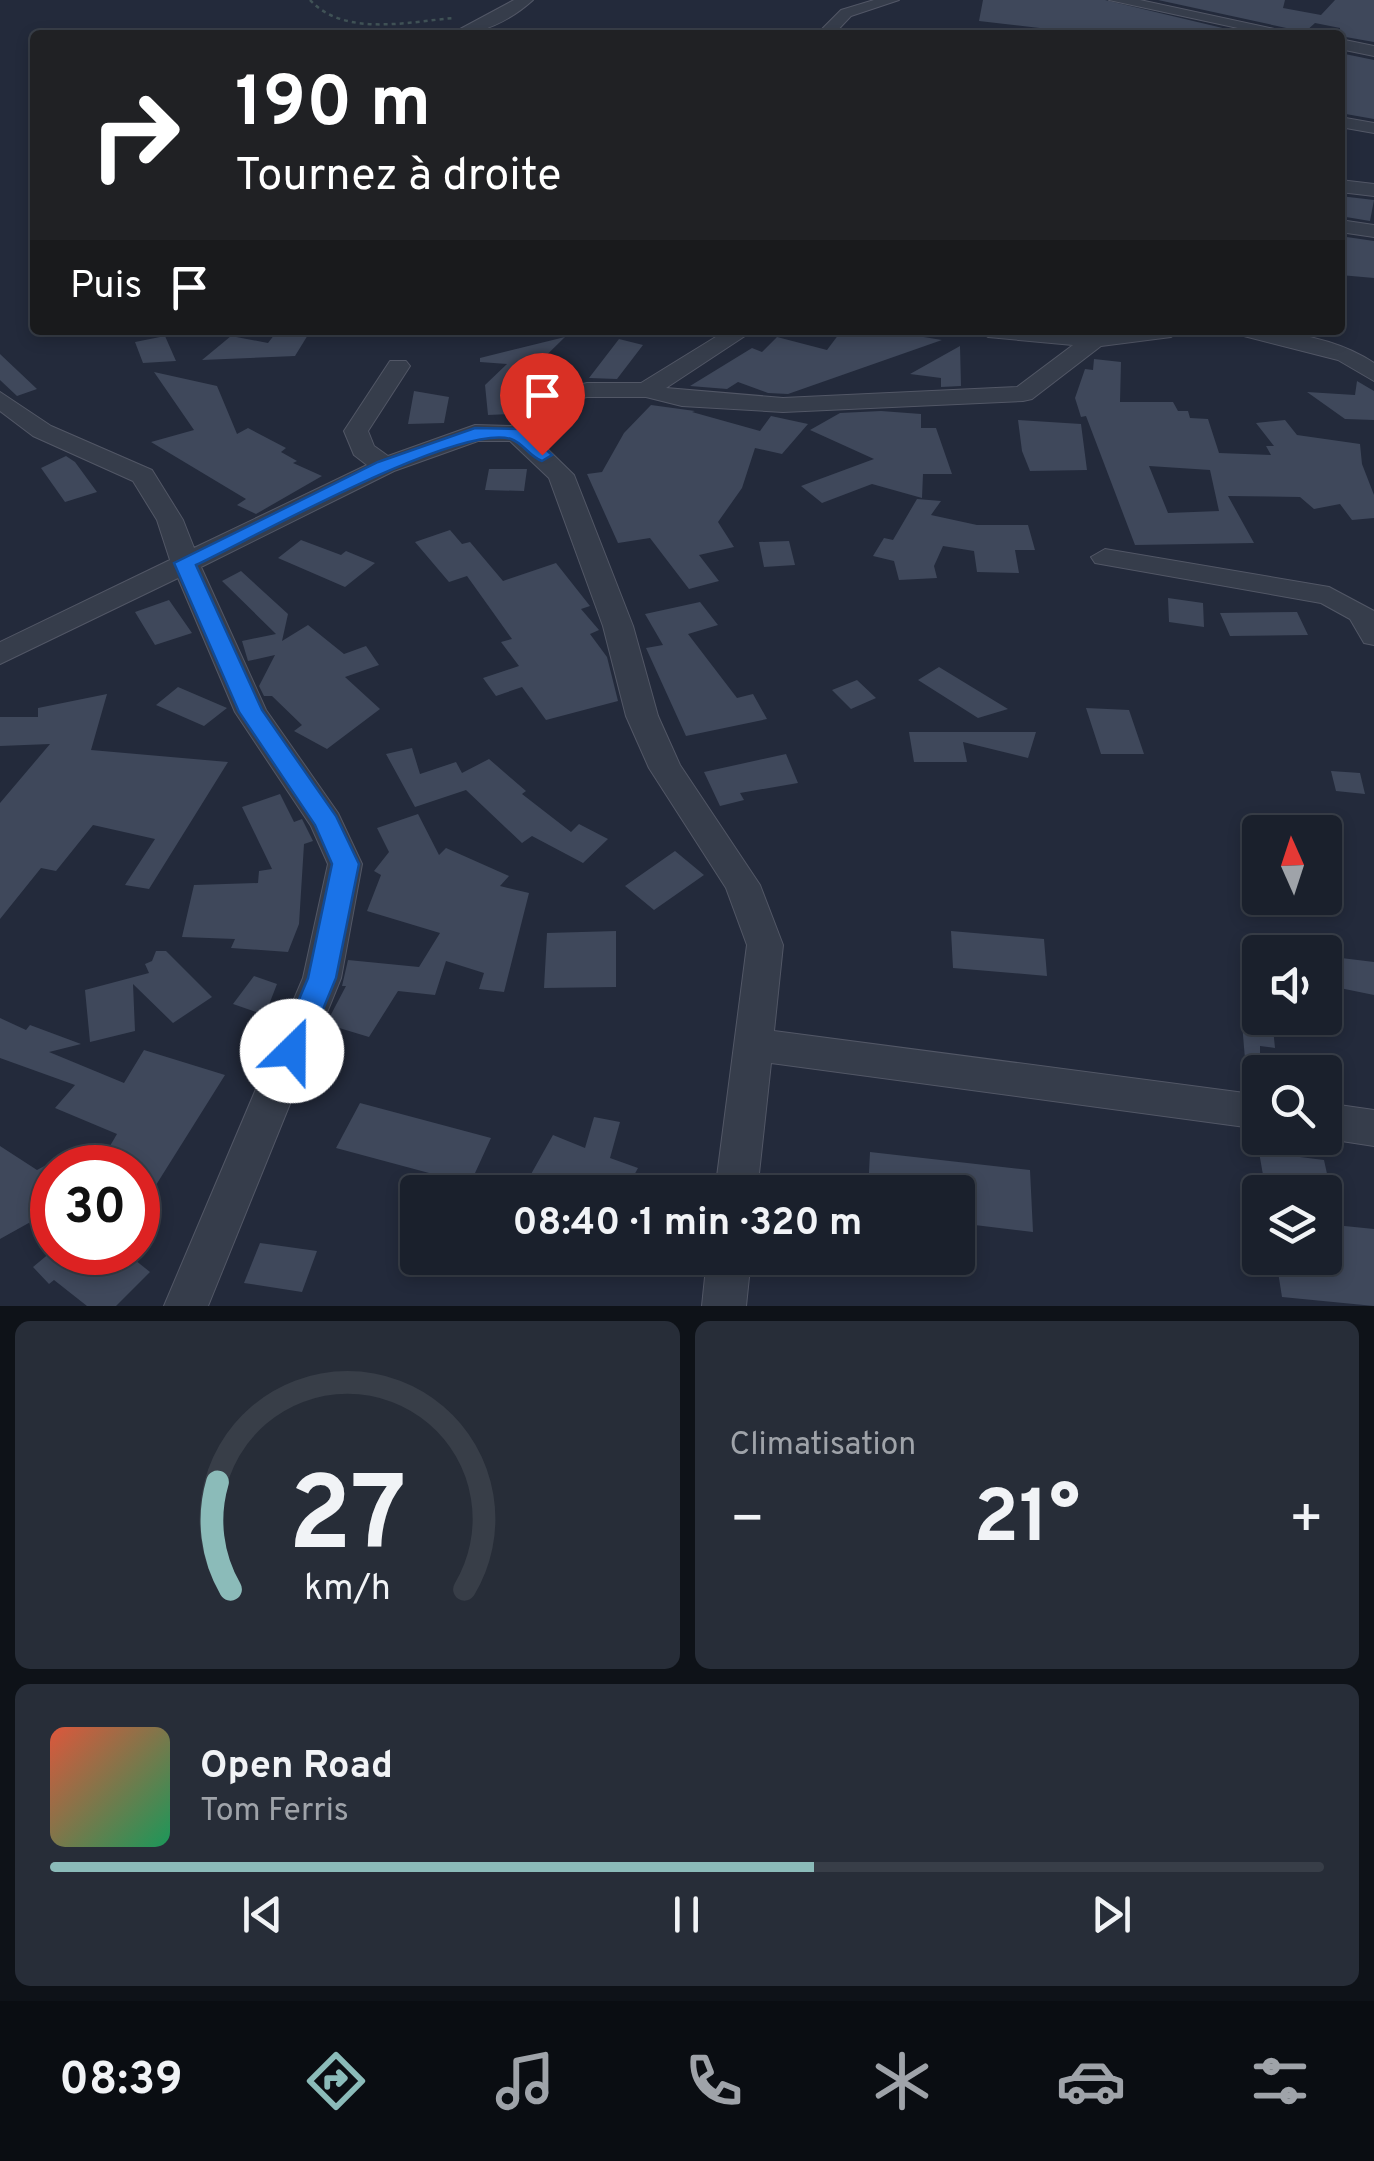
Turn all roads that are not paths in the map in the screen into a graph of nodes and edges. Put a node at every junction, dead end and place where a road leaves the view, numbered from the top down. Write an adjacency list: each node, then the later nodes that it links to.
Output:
1 (525, 0): 4 (street)
2 (891, 0): 5 (street)
3 (1117, 0): 6 (street)
4 (468, 30)
5 (829, 30)
6 (1237, 30)
7 (1345, 45): 8 (street)
8 (1374, 51)
9 (1345, 123): 10 (street)
10 (1374, 128)
11 (1345, 187): 12 (street)
12 (1374, 190)
13 (1345, 227): 14 (street)
14 (1374, 231)
15 (735, 335): 22 (street)
16 (1041, 335): 19 (street)
17 (1132, 335): 19 (street)
18 (1268, 335): 21 (street)
19 (1094, 340): 22 (street)
20 (398, 366): 25 (street)
21 (1374, 374)
22 (646, 390): 24 (street)
23 (0, 399): 27 (street)
24 (518, 434): 25 (street); 30 (street)
25 (385, 466): 27 (street)
26 (1105, 557): 28 (street)
27 (184, 563): 29 (street); 36 (street)
28 (1374, 636)
29 (0, 654)
30 (752, 1044): 31 (street); 34 (street)
31 (1242, 1110)
32 (1342, 1123): 33 (street)
33 (1374, 1128)
34 (738, 1175)
35 (727, 1275): 37 (street)
36 (186, 1306)
37 (724, 1306)

